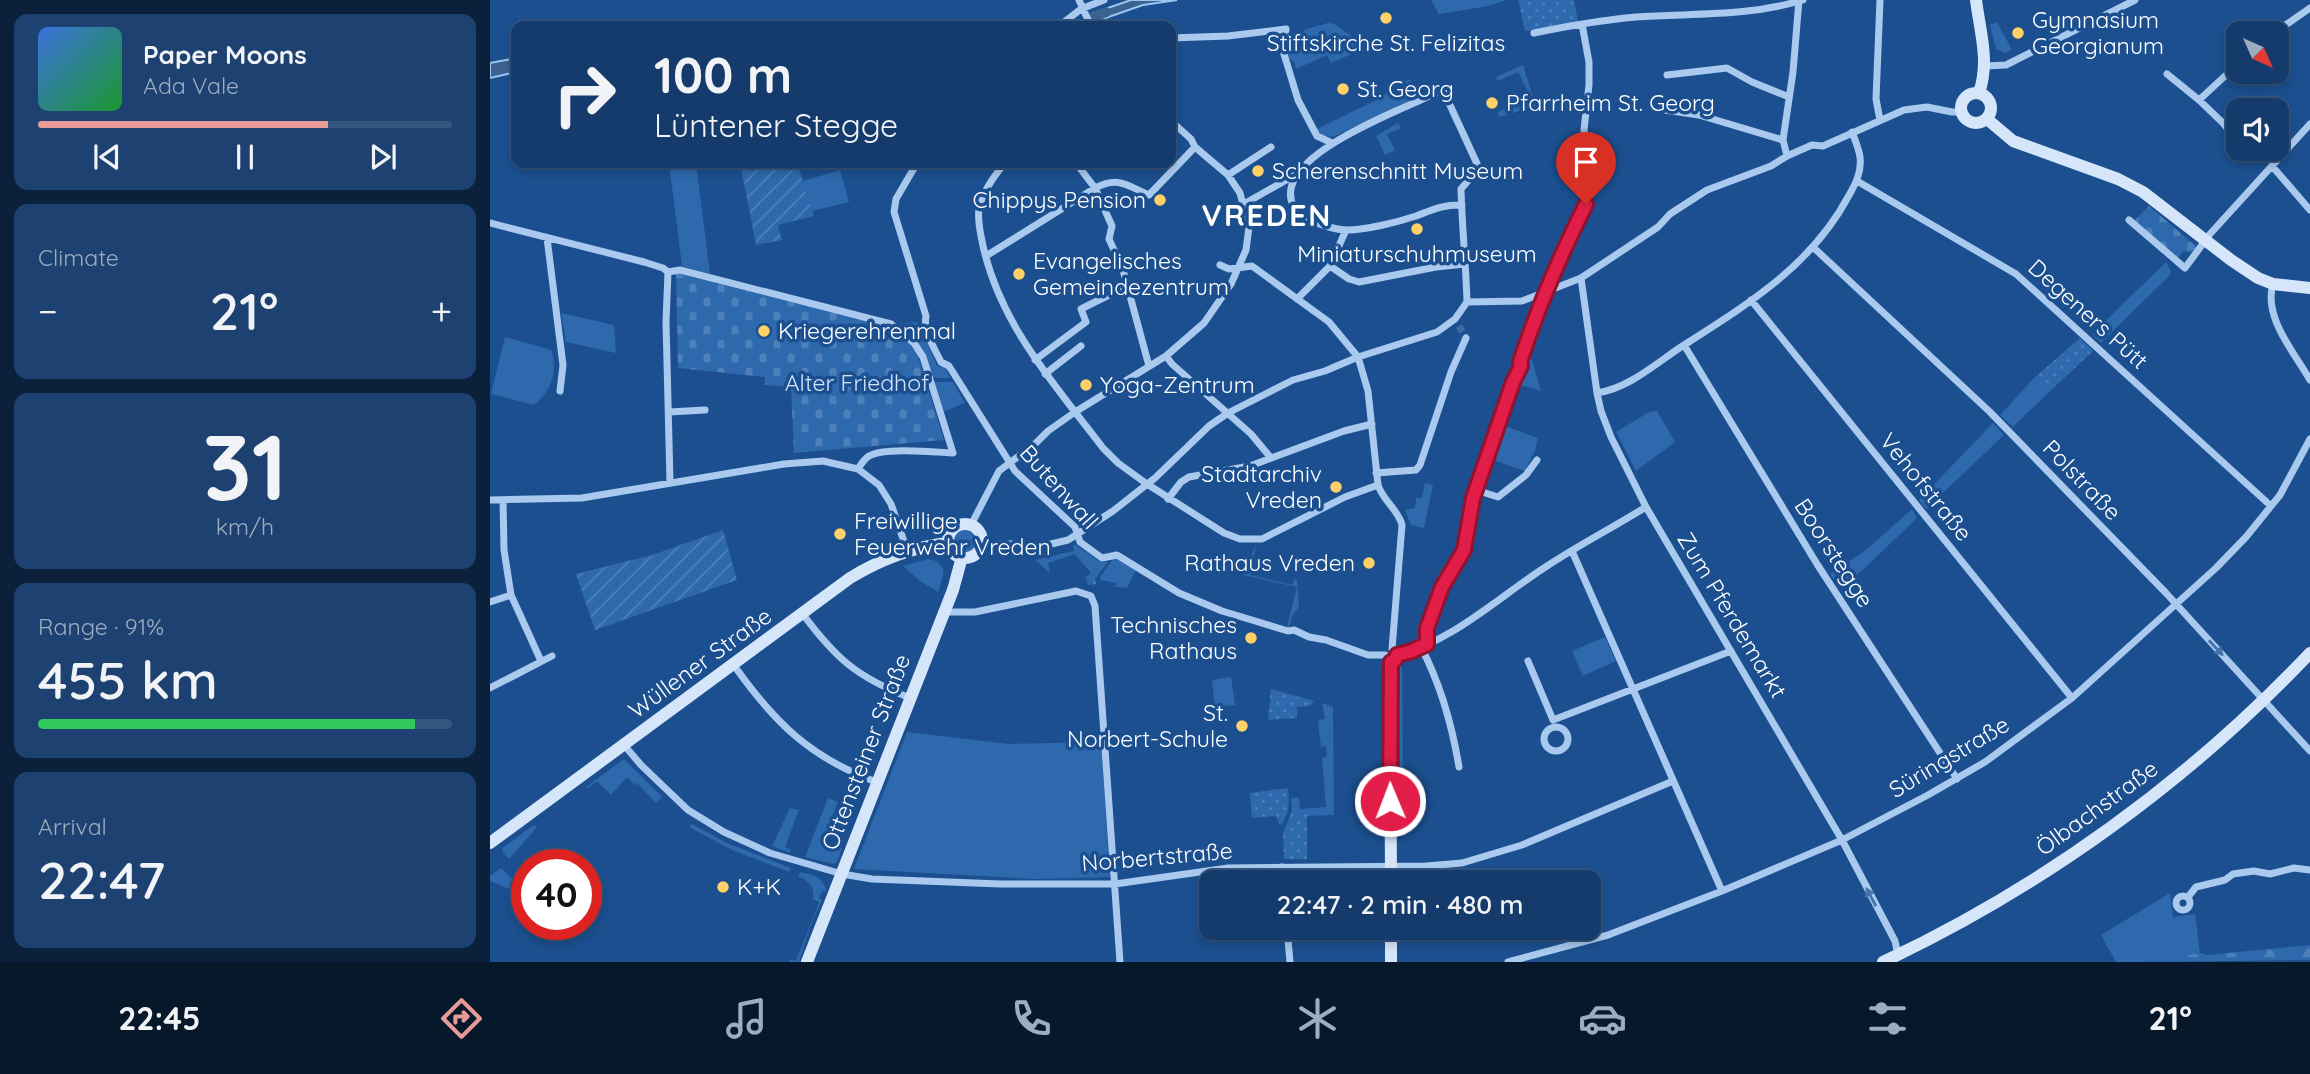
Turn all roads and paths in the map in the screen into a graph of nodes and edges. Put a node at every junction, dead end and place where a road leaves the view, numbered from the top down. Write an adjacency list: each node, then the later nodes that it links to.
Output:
1 (1079, 0): 8 (street)
2 (1104, 0): 8 (street)
3 (1800, 0): 12 (street); 20 (street)
4 (1880, 0): 25 (street)
5 (1976, 0): 15 (street)
6 (2135, 0): 15 (street)
7 (2310, 8): 11 (street)
8 (1083, 12): 9 (street); 10 (street)
9 (1068, 21)
10 (1088, 21)
11 (2289, 23)
12 (1582, 24): 13 (street); 64 (street)
13 (1534, 33)
14 (1176, 38): 31 (street)
15 (1985, 66): 19 (street)
16 (2167, 74): 21 (street)
17 (1667, 75): 20 (street)
18 (2226, 75): 21 (street)
19 (1979, 93): 23 (street); 24 (street)
20 (1789, 97): 30 (street)
21 (2199, 100): 28 (street)
22 (1665, 110): 30 (street)
23 (1961, 112): 24 (street); 25 (street)
24 (1987, 119): 52 (street)
25 (1880, 120): 29 (street)
26 (2310, 124): 36 (street)
27 (1176, 126): 32 (street)
28 (2226, 127)
29 (1852, 132): 34 (street); 43 (street)
30 (1783, 140): 34 (street)
31 (1332, 143): 41 (street); 46 (street)
32 (1195, 146): 35 (street); 42 (street)
33 (1271, 146): 42 (street)
34 (1787, 156): 60 (street)
35 (1176, 166)
36 (2272, 166): 47 (street); 52 (street)
37 (914, 168): 87 (street, Butenwall)
38 (1001, 168): 54 (street)
39 (1080, 168): 44 (street)
40 (1174, 168): 44 (street)
41 (1297, 174): 45 (street); 50 (street)
42 (1228, 175): 45 (street)
43 (1857, 181): 53 (street); 97 (street, Degeners Pütt)
44 (1095, 188): 54 (street); 62 (street)
45 (1244, 204): 58 (street)
46 (1462, 205): 50 (street); 55 (street)
47 (2310, 210)
48 (2129, 220): 52 (street)
49 (490, 223): 51 (street)
50 (1346, 230): 57 (street)
51 (547, 238): 59 (street); 77 (street)
52 (2207, 240): 61 (street)
53 (1814, 248): 66 (street); 108 (street, Polstraße)
54 (985, 256): 73 (street)
55 (1465, 264): 57 (street); 67 (street)
56 (1220, 265): 58 (street)
57 (1330, 266): 65 (street)
58 (1237, 268): 65 (street); 71 (street)
59 (668, 272): 80 (street); 88 (street)
60 (1581, 278): 64 (street); 78 (street, Zum Pferdemarkt)
61 (2273, 284): 63 (street); 76 (street)
62 (1127, 286): 73 (street); 74 (street)
63 (2310, 288)
64 (1544, 293): 67 (street); 93 (street)
65 (1297, 299): 72 (street)
66 (1751, 300): 69 (street); 123 (street, Vehofstraße)
67 (1467, 302): 72 (street)
68 (1466, 338): 89 (street)
69 (1684, 345): 78 (street); 127 (street, Boorstegge)
70 (1081, 346): 75 (street)
71 (1166, 356): 74 (street); 82 (street)
72 (1358, 357): 82 (street); 83 (street)
73 (1035, 360): 75 (street)
74 (1149, 366): 81 (street)
75 (1045, 374): 81 (street)
76 (2310, 380)
77 (560, 391)
78 (1597, 393): 98 (street, Zum Pferdemarkt)
79 (705, 410): 80 (street)
80 (669, 412): 90 (street)
81 (1075, 412): 87 (street); 91 (street)
82 (1228, 413): 85 (street); 91 (street)
83 (1372, 424): 85 (street); 89 (street)
84 (2310, 439): 97 (street, Süringstraße)
85 (1271, 458): 95 (street)
86 (1537, 460): 93 (street)
87 (1009, 463): 99 (street); 100 (street, Butenwall)
88 (858, 469): 90 (street); 103 (street)
89 (1376, 473): 92 (street)
90 (670, 482): 96 (street)
91 (1147, 484): 95 (street); 100 (street)
92 (1378, 485): 95 (street); 114 (street)
93 (1476, 490): 111 (street)
94 (490, 499): 96 (street)
95 (1168, 499)
96 (502, 500): 106 (street)
97 (2272, 506): 108 (street, Süringstraße)
98 (1646, 507): 104 (street); 112 (street, Zum Pferdemarkt)
99 (971, 525): 101 (street); 102 (street)
100 (1077, 534): 102 (street); 114 (street, Butenwall)
101 (948, 543): 103 (street, Wüllener Straße); 105 (street)
102 (981, 544): 105 (street)
103 (907, 550): 110 (street, Wüllener Straße)
104 (1572, 551): 111 (street); 120 (street)
105 (962, 557): 109 (street, Ottensteiner Straße)
106 (511, 595): 107 (street); 116 (street)
107 (490, 602)
108 (2176, 605): 121 (street, Polstraße, one-way to 121); 123 (street, Süringstraße)
109 (944, 612): 122 (street, Ottensteiner Straße); 138 (street)
110 (802, 613): 118 (street, Wüllener Straße); 122 (street)
111 (1424, 645): 114 (street); 126 (street)
112 (1731, 651): 120 (street); 130 (street, Zum Pferdemarkt)
113 (2310, 653): 121 (street, Ölbachstraße)
114 (1391, 655): 132 (street)
115 (552, 656): 116 (street)
116 (541, 661): 119 (street)
117 (1528, 662): 120 (street)
118 (733, 664): 124 (street, Wüllener Straße); 129 (street)
119 (490, 688)
120 (1633, 688): 128 (street)
121 (2259, 695): 125 (street, Polstraße); 143 (street, Ölbachstraße)
122 (909, 698): 129 (street, Ottensteiner Straße)
123 (2072, 698): 127 (street, Süringstraße)
124 (624, 745): 131 (street, Wüllener Straße); 137 (street, Norbertstraße)
125 (2310, 751)
126 (1459, 767)
127 (1957, 779): 130 (street, Süringstraße)
128 (1673, 781): 132 (street, Norbertstraße); 139 (street)
129 (876, 782): 137 (street, Ottensteiner Straße)
130 (1842, 840): 139 (street, Süringstraße); 143 (street, Zum Pferdemarkt, one-way to 130)
131 (490, 843)
132 (1391, 866): 133 (street, Norbertstraße); 135 (street)
133 (1282, 867): 134 (street); 138 (street, Norbertstraße)
134 (1282, 870)
135 (1391, 870)
136 (2310, 870): 140 (street)
137 (842, 874): 138 (street, Norbertstraße); 144 (street, Ottensteiner Straße)
138 (1115, 884): 145 (street)
139 (1722, 891): 148 (street, Süringstraße)
140 (2188, 897)
141 (1288, 940): 146 (street)
142 (1391, 940): 147 (street)
143 (1899, 958): 149 (street, Ölbachstraße)
144 (807, 962)
145 (1120, 962)
146 (1290, 962)
147 (1391, 962)
148 (1508, 962)
149 (1883, 962)

